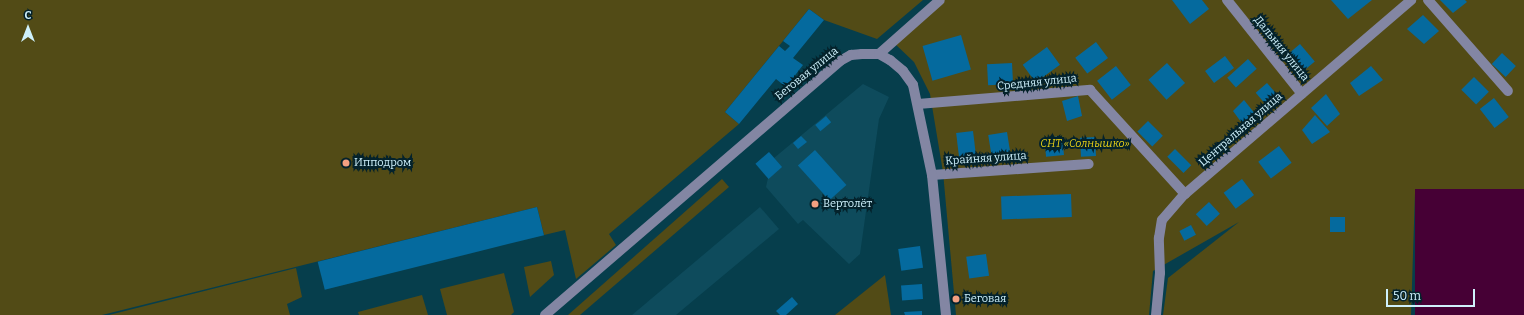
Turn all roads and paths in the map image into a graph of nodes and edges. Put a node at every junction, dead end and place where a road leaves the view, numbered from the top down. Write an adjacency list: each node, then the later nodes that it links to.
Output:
1 (940, 0): 5 (street)
2 (1227, 0): 7 (street, Дальняя улица)
3 (1411, 0): 7 (street, Центральная улица)
4 (1428, 0): 6 (street)
5 (879, 54): 8 (street); 12 (street, Беговая улица)
6 (1508, 91)
7 (1302, 94): 11 (street, Центральная улица)
8 (918, 104): 10 (street); 11 (street, Средняя улица)
9 (1089, 164): 10 (street, Крайняя улица)
10 (932, 175): 13 (street)
11 (1185, 194): 14 (street, Центральная улица)
12 (545, 315)
13 (946, 315)
14 (1156, 315)

